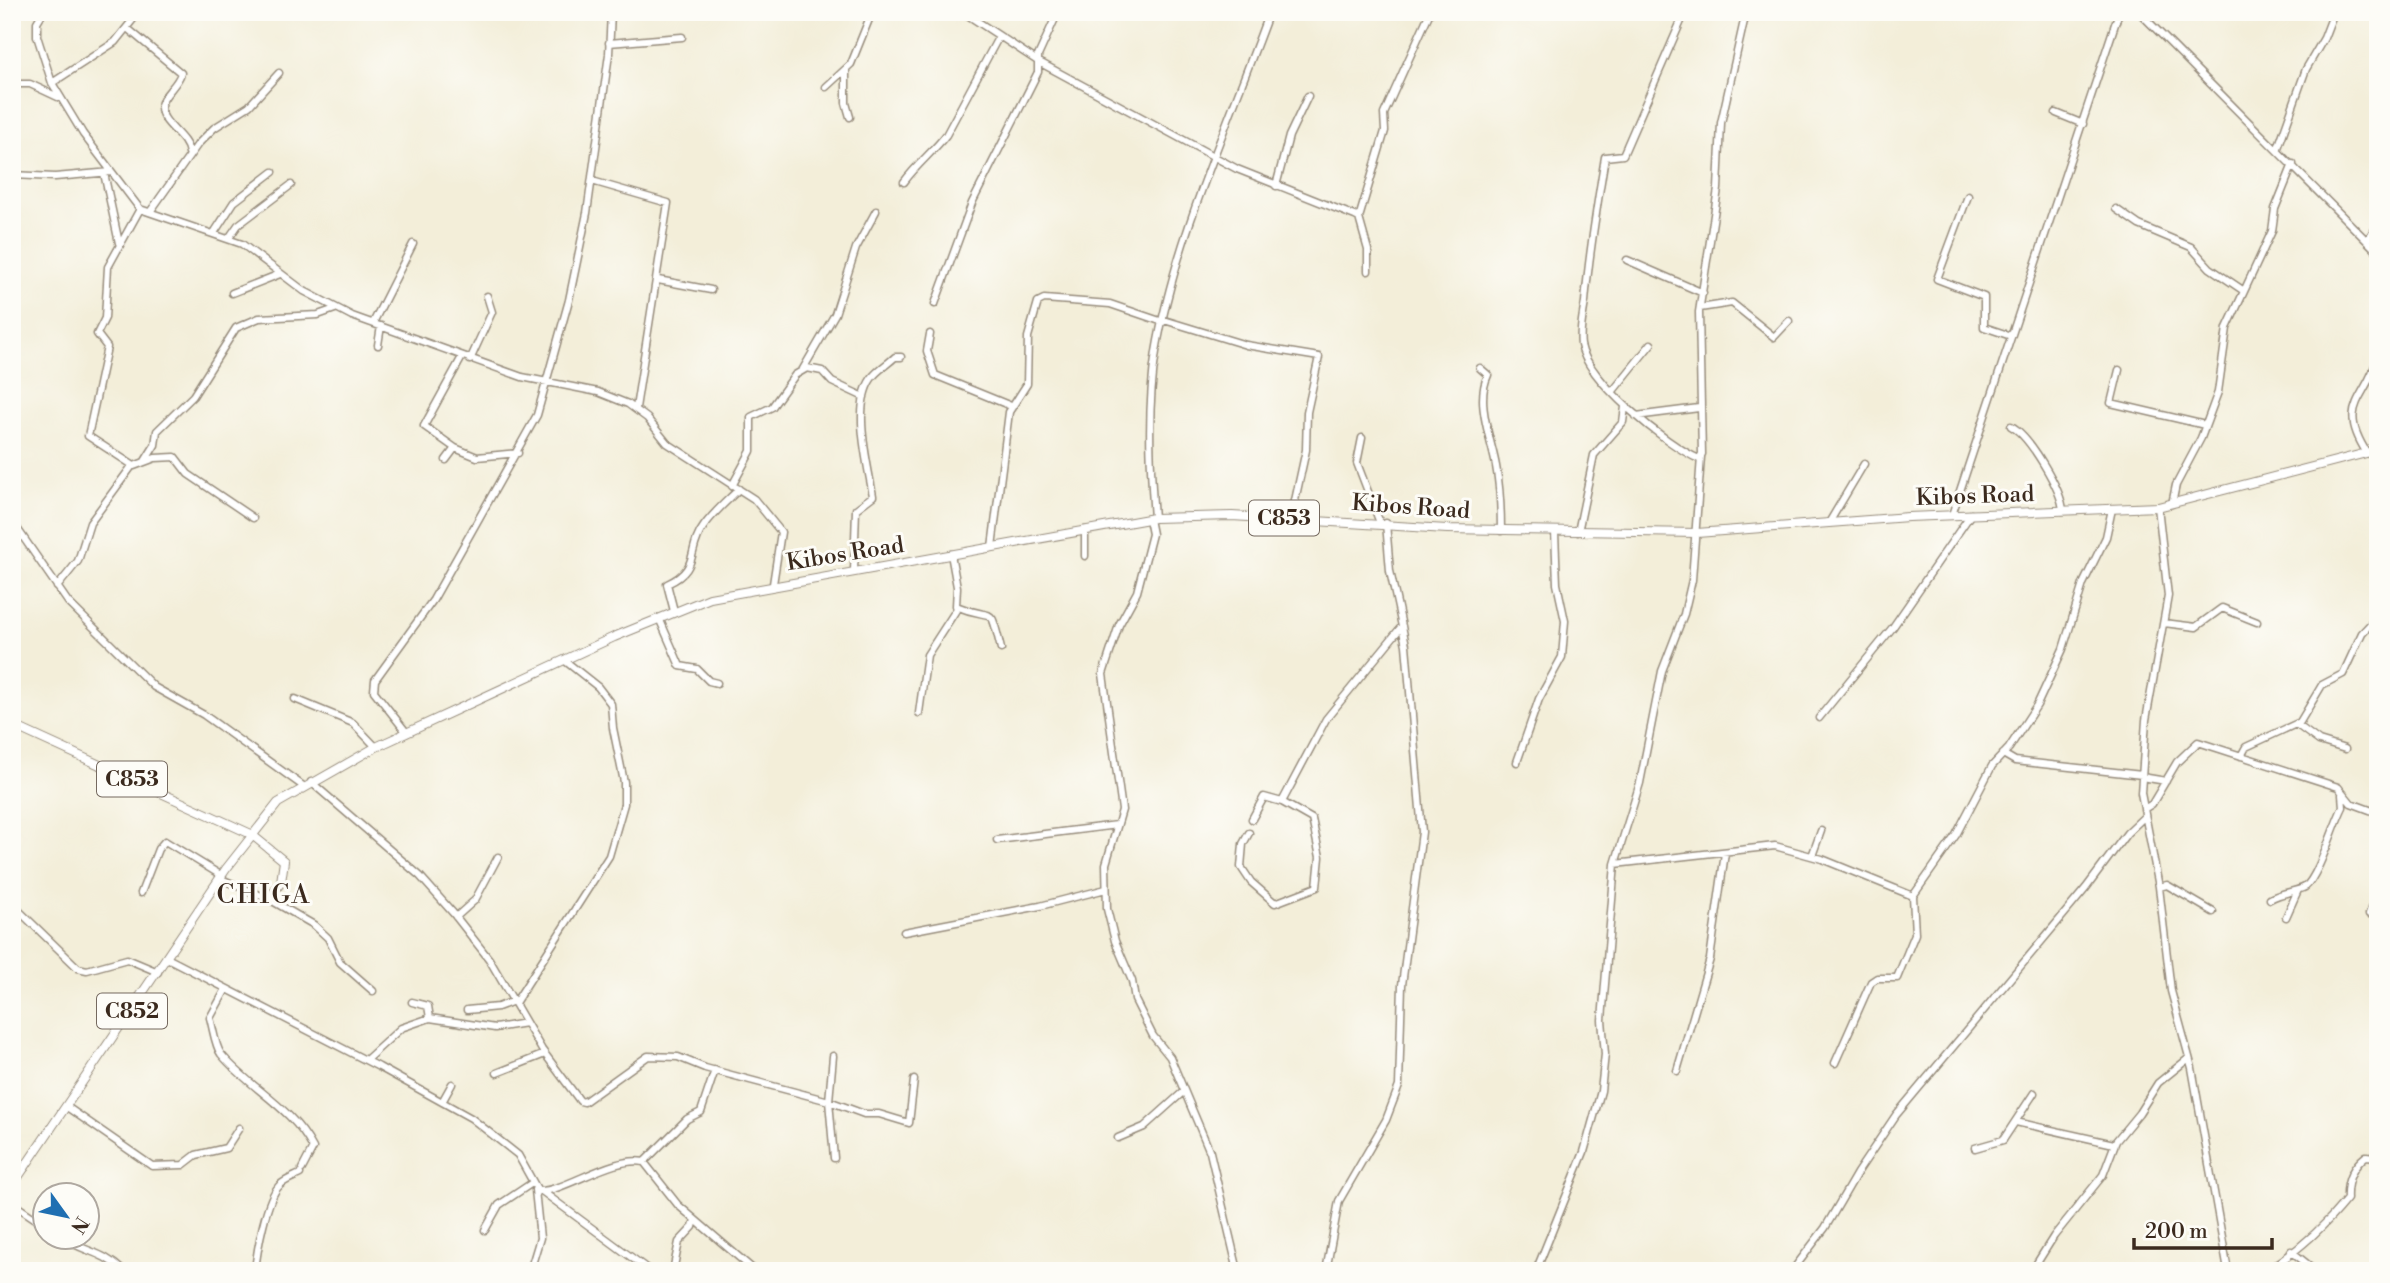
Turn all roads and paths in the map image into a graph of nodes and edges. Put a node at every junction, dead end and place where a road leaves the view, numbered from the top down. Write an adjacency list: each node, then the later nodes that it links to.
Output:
1 (43, 12): 22 (street)
2 (139, 12): 15 (street)
3 (611, 12): 18 (street)
4 (872, 12): 20 (street)
5 (963, 12): 14 (street)
6 (1058, 12): 19 (street)
7 (1269, 12): 32 (street)
8 (1430, 12): 46 (street)
9 (1685, 12): 82 (street)
10 (1746, 12): 61 (street)
11 (2119, 12): 29 (street)
12 (2139, 12): 30 (street)
13 (2334, 12): 30 (street)
14 (971, 15): 16 (street)
15 (127, 28): 22 (street); 31 (street)
16 (999, 36): 19 (street); 38 (street)
17 (682, 37): 18 (street)
18 (609, 43): 37 (street)
19 (1039, 62): 32 (street); 63 (street)
20 (846, 70): 24 (street); 28 (street)
21 (279, 73): 31 (street)
22 (52, 83): 26 (street)
23 (12, 84): 26 (street)
24 (826, 87)
25 (1308, 96): 40 (street)
26 (60, 98): 35 (street)
27 (2056, 113): 29 (street)
28 (850, 117)
29 (2083, 124): 71 (street)
30 (2278, 148): 33 (street)
31 (190, 153): 45 (street)
32 (1216, 156): 40 (street); 66 (street)
33 (2293, 164): 50 (street); 59 (street)
34 (273, 172): 48 (street)
35 (107, 173): 36 (street); 42 (street); 52 (street)
36 (12, 175)
37 (592, 181): 57 (street); 81 (street)
38 (904, 182)
39 (291, 185): 49 (street)
40 (1276, 186): 46 (street)
41 (1968, 196): 71 (street)
42 (140, 209): 45 (street); 52 (street)
43 (2116, 209): 59 (street)
44 (876, 211): 79 (street)
45 (150, 212): 48 (street)
46 (1359, 218): 55 (street)
47 (2378, 223): 50 (street)
48 (214, 233): 49 (street)
49 (229, 238): 56 (street)
50 (2367, 241): 53 (street)
51 (414, 244): 68 (street)
52 (119, 245): 100 (street)
53 (2378, 252)
54 (1627, 260): 61 (street)
55 (1368, 271)
56 (281, 274): 60 (street); 65 (street)
57 (658, 280): 58 (street); 86 (street)
58 (711, 290)
59 (2244, 291): 89 (street)
60 (232, 293)
61 (1703, 293): 64 (street)
62 (487, 296): 77 (street)
63 (935, 304)
64 (1700, 308): 67 (street); 87 (street)
65 (335, 309): 68 (street); 98 (street)
66 (1163, 321): 84 (street); 109 (street); 110 (street)
67 (1789, 321)
68 (373, 323): 69 (street)
69 (381, 326): 73 (street); 74 (street)
70 (930, 334): 84 (street)
71 (2011, 336): 107 (street)
72 (1651, 344): 82 (street)
73 (378, 345)
74 (462, 357): 77 (street); 92 (street)
75 (901, 357): 83 (street)
76 (2378, 357): 95 (street)
77 (470, 360): 81 (street)
78 (1480, 368): 115 (street)
79 (803, 369): 83 (street); 101 (street)
80 (2119, 370): 89 (street)
81 (548, 383): 86 (street); 94 (street)
82 (1613, 391): 85 (street)
83 (864, 397): 122 (street)
84 (1011, 406): 119 (street)
85 (1625, 407): 88 (street); 117 (street)
86 (636, 408): 101 (street)
87 (1699, 408): 88 (street); 96 (street)
88 (1636, 416): 96 (street)
89 (2205, 425): 102 (street)
90 (2011, 426): 105 (street)
91 (1362, 439): 113 (street)
92 (455, 448): 94 (street); 97 (street)
93 (2378, 450): 95 (main road, Kibos Road / C853)
94 (517, 453): 140 (street)
95 (2367, 453): 102 (main road, Kibos Road / C853)
96 (1701, 457): 118 (street)
97 (446, 460)
98 (144, 462): 100 (street); 108 (street)
99 (1864, 464): 112 (street)
100 (132, 466): 124 (street)
101 (735, 488): 123 (street); 126 (street)
102 (2172, 504): 103 (main road, Kibos Road / C853)
103 (2158, 507): 104 (main road, Kibos Road / C853); 130 (street)
104 (2112, 509): 105 (main road, Kibos Road / C853); 143 (street)
105 (2063, 511): 106 (main road, Kibos Road / C853)
106 (1972, 514): 107 (main road, Kibos Road / C853); 137 (street)
107 (1952, 515): 112 (main road, Kibos Road / C853)
108 (253, 518)
109 (1152, 518): 110 (main road, Kibos Road / C853); 114 (main road, Kibos Road / C853); 154 (street)
110 (1291, 519): 113 (main road, Kibos Road / C853)
111 (12, 521): 124 (street)
112 (1830, 522): 118 (main road, Kibos Road / C853)
113 (1383, 523): 115 (main road, Kibos Road / C853); 131 (street)
114 (1085, 530): 119 (main road, Kibos Road / C853); 121 (street)
115 (1501, 531): 116 (main road, Kibos Road / C853)
116 (1555, 532): 117 (main road, Kibos Road / C853); 145 (street)
117 (1578, 532): 118 (main road, Kibos Road / C853)
118 (1697, 533): 162 (street)
119 (992, 547): 120 (main road, Kibos Road / C853)
120 (951, 554): 122 (main road, Kibos Road / C853); 125 (street)
121 (1085, 556)
122 (854, 571): 123 (main road, Kibos Road / C853)
123 (773, 584): 126 (main road, Kibos Road / C853)
124 (57, 587): 148 (street)
125 (958, 607): 132 (street); 136 (street)
126 (674, 611): 128 (main road, Kibos Road / C853)
127 (2377, 617): 138 (street)
128 (659, 618): 133 (main road, Kibos Road / C853); 134 (street)
129 (2257, 622): 130 (street)
130 (2164, 623): 146 (street)
131 (1402, 626): 150 (street); 229 (street)
132 (1001, 649)
133 (564, 660): 140 (main road, Kibos Road / C853); 183 (street)
134 (717, 683)
135 (295, 699): 141 (street)
136 (919, 713)
137 (1819, 718)
138 (2296, 724): 142 (street); 144 (street)
139 (12, 725): 156 (main road, C853)
140 (407, 733): 141 (main road, Kibos Road / C853)
141 (376, 747): 148 (main road, Kibos Road / C853)
142 (2345, 749)
143 (2003, 754): 146 (street); 169 (street)
144 (2241, 756): 147 (street); 149 (street)
145 (1517, 762)
146 (2142, 776): 147 (street); 151 (street)
147 (2166, 781): 151 (street)
148 (307, 784): 156 (main road, Kibos Road / C853); 175 (street)
149 (2342, 793): 152 (street); 167 (street)
150 (1282, 802): 153 (street); 157 (street)
151 (2144, 813): 164 (street); 231 (street)
152 (2378, 813)
153 (1252, 819)
154 (1117, 825): 158 (street); 166 (street)
155 (1821, 831): 160 (street)
156 (251, 834): 163 (main road, C852); 170 (main road)
157 (1248, 834)
158 (998, 840)
159 (1725, 853): 160 (street); 162 (street); 193 (street)
160 (1812, 856): 169 (street)
161 (498, 857): 175 (street)
162 (1615, 864): 230 (street)
163 (220, 878): 168 (street); 170 (street); 178 (main road, C852)
164 (2160, 887): 173 (street); 189 (street)
165 (2378, 889): 174 (street)
166 (1106, 890): 177 (street); 197 (street)
167 (2298, 890): 171 (street); 176 (street)
168 (141, 893)
169 (1913, 896): 191 (street)
170 (270, 899): 181 (street)
171 (2270, 900)
172 (12, 904): 179 (street)
173 (2213, 912)
174 (2369, 914)
175 (456, 917): 183 (street)
176 (2287, 917)
177 (904, 932)
178 (167, 958): 179 (main road, C852); 180 (street)
179 (158, 972): 201 (main road, C852)
180 (226, 989): 190 (street); 223 (street)
181 (373, 991)
182 (411, 1002): 185 (street)
183 (514, 1002): 184 (street); 186 (street)
184 (467, 1010)
185 (430, 1018): 186 (street); 190 (street)
186 (526, 1023): 187 (street)
187 (545, 1054): 192 (street); 194 (street)
188 (833, 1056): 199 (street)
189 (2189, 1058): 205 (street); 233 (street)
190 (366, 1060): 200 (street)
191 (1835, 1063)
192 (715, 1070): 199 (street); 210 (street)
193 (1677, 1071)
194 (497, 1073)
195 (914, 1080): 199 (street)
196 (452, 1084): 200 (street)
197 (1183, 1092): 204 (street); 221 (street)
198 (2034, 1093): 202 (street)
199 (829, 1101): 208 (street)
200 (442, 1102): 213 (street)
201 (67, 1107): 203 (street); 211 (main road, C852)
202 (2016, 1122): 205 (street); 206 (street)
203 (239, 1128)
204 (1118, 1138)
205 (2114, 1144): 232 (street)
206 (1975, 1148)
207 (2378, 1157): 219 (street)
208 (834, 1158)
209 (12, 1160): 211 (street)
210 (644, 1162): 214 (street); 217 (street)
211 (25, 1168): 212 (main road, C852)
212 (12, 1186)
213 (533, 1186): 214 (street); 218 (street); 224 (street)
214 (543, 1192): 225 (street)
215 (12, 1203): 216 (street)
216 (32, 1217)
217 (695, 1220): 226 (street); 227 (street)
218 (485, 1230)
219 (2291, 1251): 234 (street); 235 (street)
220 (99, 1252): 222 (street)
221 (1238, 1270): 228 (street)
222 (123, 1271)
223 (255, 1271)
224 (530, 1271)
225 (650, 1271)
226 (673, 1271)
227 (755, 1271)
228 (1280, 1271)
229 (1326, 1271)
230 (1536, 1271)
231 (1792, 1271)
232 (2032, 1271)
233 (2228, 1271)
234 (2266, 1271)
235 (2316, 1271)

